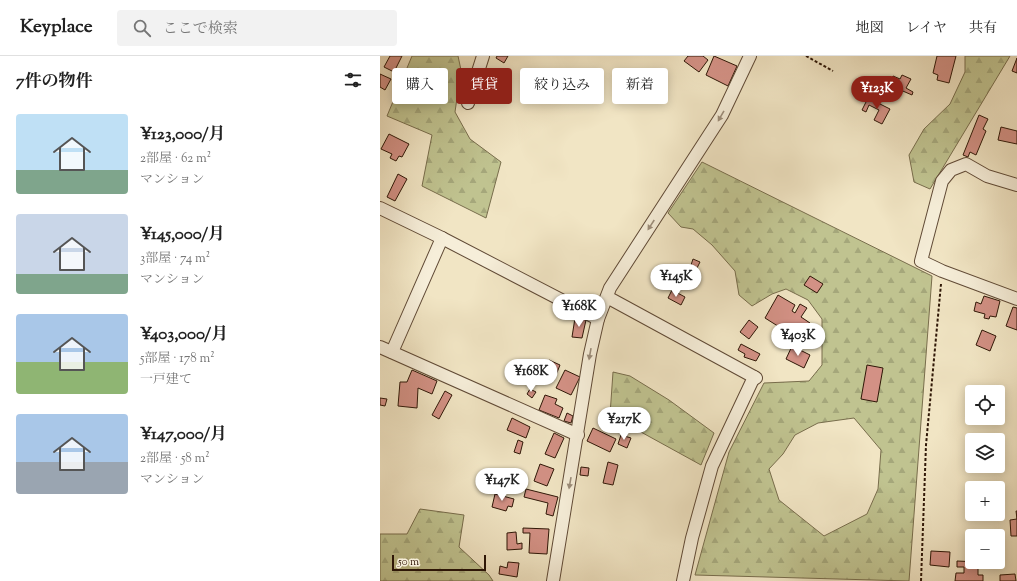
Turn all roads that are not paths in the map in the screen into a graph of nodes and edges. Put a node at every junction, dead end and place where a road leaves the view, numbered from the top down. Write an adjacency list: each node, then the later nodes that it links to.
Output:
1 (483, 56): 3 (street)
2 (750, 56): 7 (street, one-way to 7)
3 (479, 68)
4 (1017, 185): 8 (street)
5 (380, 208): 6 (street)
6 (442, 238): 9 (street); 11 (street)
7 (607, 297): 9 (street); 14 (street)
8 (1017, 298)
9 (598, 320): 12 (street, one-way to 12)
10 (380, 347): 11 (street)
11 (392, 352): 12 (street)
12 (578, 435): 13 (street, one-way to 13)
13 (553, 581)
14 (683, 581)

